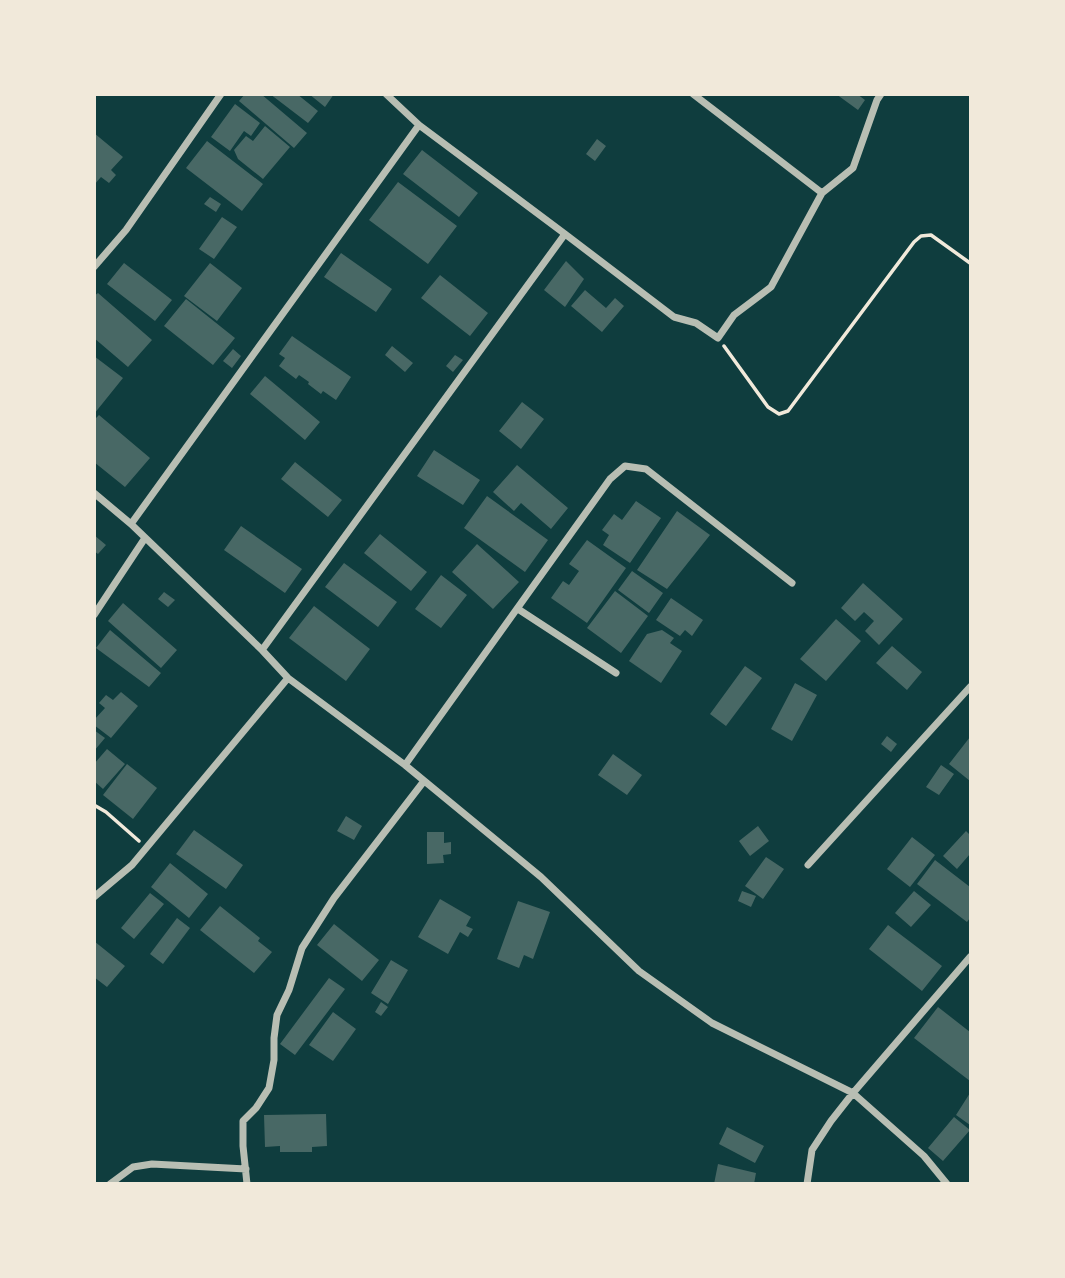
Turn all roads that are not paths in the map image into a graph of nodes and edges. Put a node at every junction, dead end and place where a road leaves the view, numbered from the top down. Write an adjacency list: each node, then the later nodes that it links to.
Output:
1 (221, 94): 8 (street)
2 (386, 94): 5 (street)
3 (693, 94): 6 (street)
4 (881, 94): 6 (street)
5 (419, 125): 7 (street); 10 (street)
6 (822, 193): 7 (street)
7 (565, 234): 15 (street)
8 (94, 267)
9 (94, 493): 10 (street)
10 (131, 524): 11 (street)
11 (145, 538): 14 (street); 15 (street)
12 (792, 583): 13 (street)
13 (518, 609): 16 (street); 19 (street)
14 (94, 615)
15 (262, 650): 17 (street)
16 (616, 673)
17 (288, 678): 19 (street); 22 (street)
18 (971, 687): 21 (street)
19 (405, 765): 20 (street)
20 (424, 781): 24 (street); 25 (street)
21 (808, 864)
22 (94, 897)
23 (971, 957): 24 (street)
24 (853, 1093): 28 (street); 29 (street)
25 (246, 1169): 26 (street); 27 (street)
26 (110, 1184)
27 (247, 1184)
28 (807, 1184)
29 (947, 1184)

